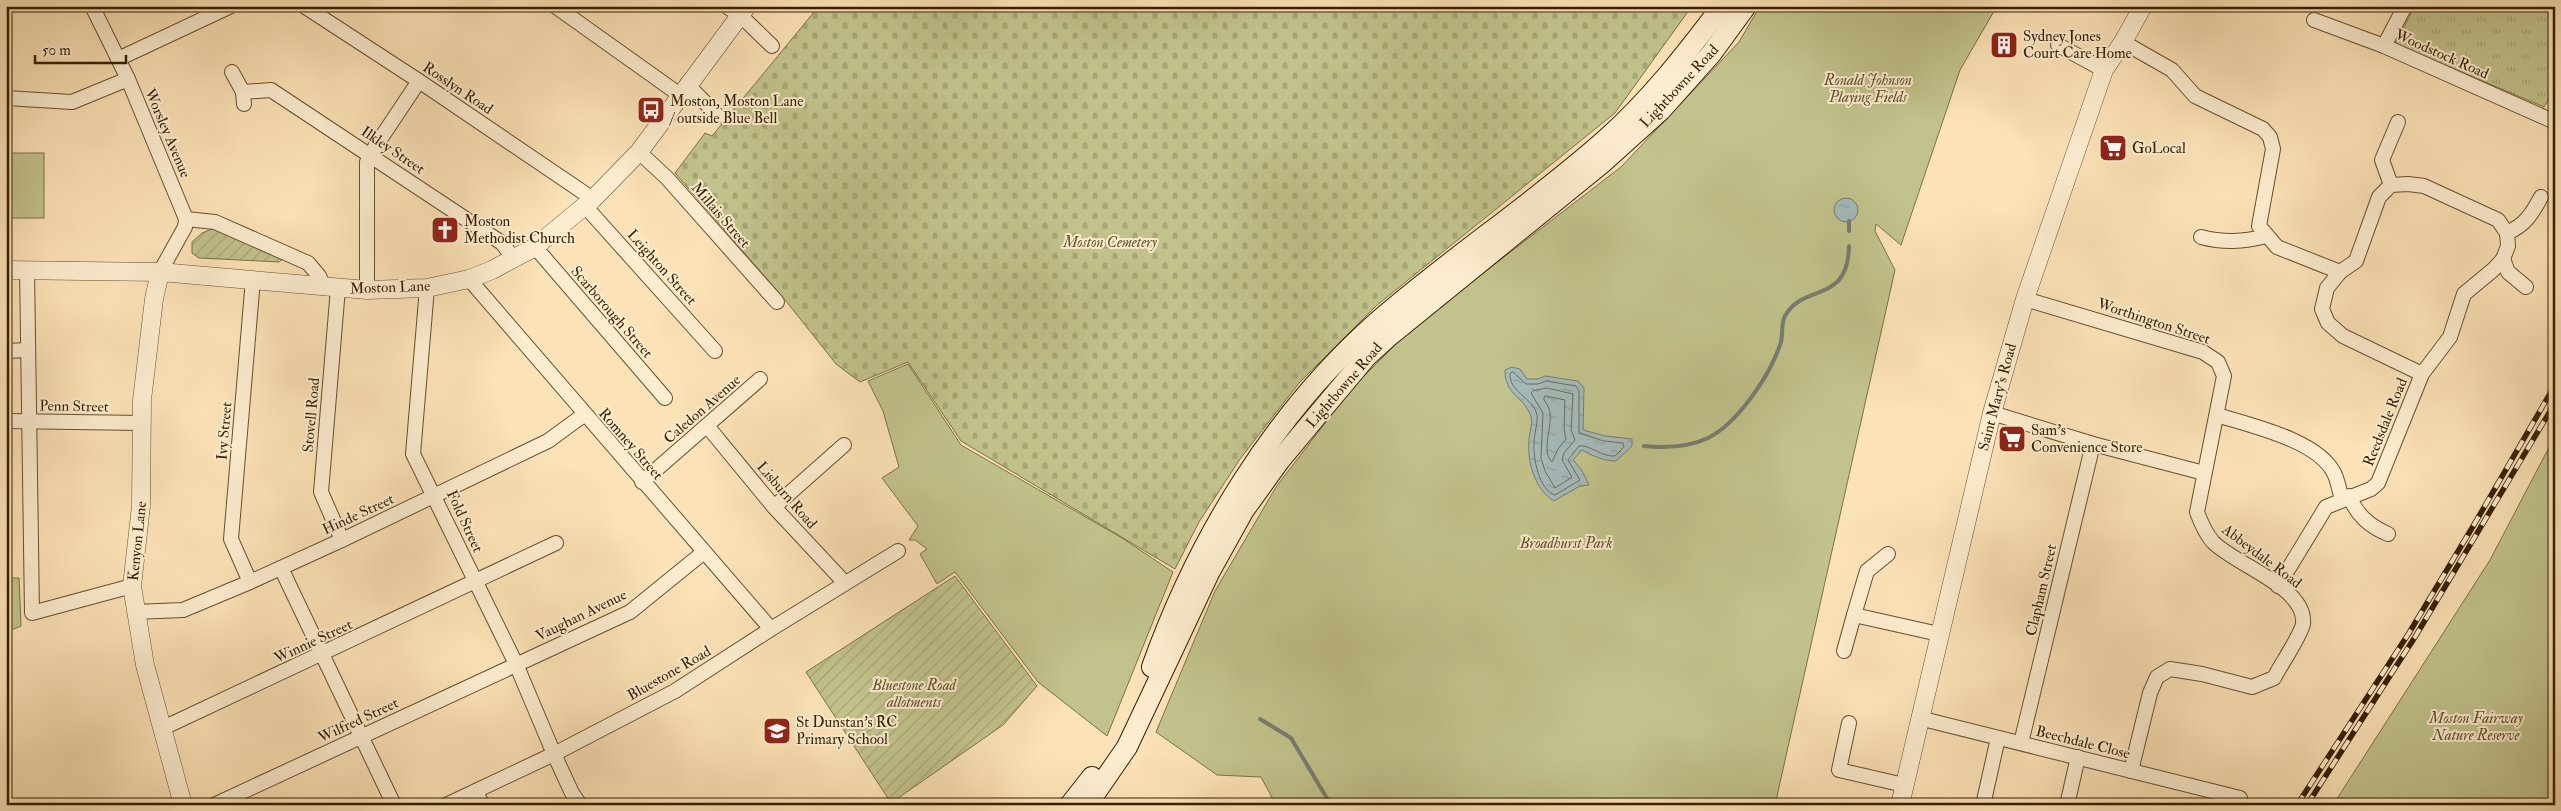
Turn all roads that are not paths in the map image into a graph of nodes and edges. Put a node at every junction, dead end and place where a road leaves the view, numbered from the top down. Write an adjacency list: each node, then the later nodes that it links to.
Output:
1 (92, 6): 15 (street, Worsley Avenue)
2 (231, 6): 15 (street)
3 (304, 6): 19 (street, Rosslyn Road)
4 (555, 6): 20 (street)
5 (1722, 6): 108 (main road, Lightbowne Road)
6 (1746, 6): 109 (main road, Lightbowne Road)
7 (2143, 6): 11 (street, Saint Mary's Road)
8 (2405, 6): 14 (street)
9 (738, 9): 13 (street); 20 (street, Moston Lane)
10 (2314, 20): 14 (street, Woodstock Road)
11 (2123, 42): 16 (street, Saint Mary's Road); 32 (street)
12 (2058, 45): 16 (street)
13 (772, 46)
14 (2384, 46): 24 (street, Woodstock Road)
15 (118, 59): 18 (street, Worsley Avenue)
16 (2104, 70): 49 (street, Saint Mary's Road)
17 (232, 72): 26 (street, Ilkley Street)
18 (128, 79): 21 (street); 30 (street, Worsley Avenue)
19 (419, 80): 26 (street); 29 (street, Rosslyn Road)
20 (684, 90): 22 (street); 25 (street, Moston Lane)
21 (6, 98)
22 (718, 116)
23 (2398, 122): 27 (street)
24 (2555, 122)
25 (639, 152): 29 (street, Moston Lane); 50 (street, Millais Street)
26 (371, 155): 35 (street, Ilkley Street); 48 (street)
27 (2391, 185): 31 (street); 41 (street)
28 (2541, 197): 31 (street)
29 (589, 202): 34 (street, Moston Lane); 53 (street, Leighton Street)
30 (186, 219): 37 (street); 40 (street)
31 (2507, 233): 36 (street)
32 (2266, 236): 33 (street); 41 (street)
33 (2201, 237)
34 (535, 247): 35 (street, Moston Lane); 56 (street, Scarborough Street)
35 (514, 259): 43 (street, Moston Lane)
36 (2503, 259): 45 (street); 54 (street, Reedsdale Road)
37 (311, 267): 44 (street); 46 (street)
38 (27, 269): 39 (street, Moston Lane); 40 (street, Moston Lane); 51 (street)
39 (6, 270)
40 (160, 272): 42 (street, Moston Lane); 62 (street, Kenyon Lane)
41 (2340, 272): 54 (street)
42 (253, 279): 44 (street, Moston Lane); 79 (street, Ivy Street)
43 (469, 279): 47 (street, Moston Lane); 58 (street, Romney Street)
44 (304, 284): 46 (street, Moston Lane)
45 (2526, 287)
46 (331, 288): 48 (street, Moston Lane); 72 (street, Stovell Road)
47 (427, 288): 48 (street, Moston Lane); 68 (street, Fold Street)
48 (368, 290)
49 (2025, 299): 57 (street, Saint Mary's Road); 59 (street, Worthington Street)
50 (776, 302)
51 (28, 350): 52 (street); 61 (street)
52 (6, 351)
53 (715, 351)
54 (2422, 374): 69 (street, Reedsdale Road)
55 (760, 380): 63 (street, Caledon Avenue)
56 (665, 398)
57 (1992, 413): 64 (street); 86 (street, Saint Mary's Road)
58 (585, 414): 67 (street, Romney Street); 68 (street, Hinde Street)
59 (2217, 415): 66 (street, Worthington Street); 69 (street)
60 (6, 421): 61 (street, Penn Street)
61 (29, 422): 62 (street, Penn Street); 81 (street)
62 (141, 423): 81 (street, Kenyon Lane)
63 (708, 427): 67 (street, Caledon Avenue); 70 (street, Lisburn Road)
64 (2092, 444): 66 (street); 95 (street, Clapham Street)
65 (844, 445): 70 (street)
66 (2204, 473): 82 (street, Abbeydale Road)
67 (642, 482): 75 (street, Romney Street)
68 (435, 495): 72 (street, Hinde Street); 78 (street, Fold Street)
69 (2345, 498): 71 (street); 82 (street, Reedsdale Road)
70 (774, 506): 80 (street, Lisburn Road)
71 (2388, 534)
72 (342, 540): 77 (street, Hinde Street)
73 (556, 543): 78 (street, Winnie Street)
74 (898, 551): 80 (street, Bluestone Road)
75 (704, 552): 85 (street, Romney Street); 89 (street, Vaughan Avenue)
76 (1888, 554): 84 (street)
77 (281, 568): 79 (street, Hinde Street); 88 (street)
78 (475, 581): 88 (street, Winnie Street); 89 (street, Fold Street)
79 (250, 582): 83 (street, Hinde Street)
80 (845, 583): 85 (street, Bluestone Road)
81 (132, 586): 83 (street, Kenyon Lane)
82 (2278, 586): 98 (street, Abbeydale Road)
83 (135, 612): 92 (street, Kenyon Lane)
84 (1854, 615): 86 (street); 87 (street)
85 (771, 629): 96 (street, Bluestone Road)
86 (1939, 634): 90 (street, Saint Mary's Road)
87 (1844, 651)
88 (321, 655): 92 (street, Winnie Street); 93 (street)
89 (516, 664): 93 (street, Wilfred Street); 96 (street, Fold Street)
90 (1919, 718): 94 (street, Beechdale Close); 99 (street, Saint Mary's Road)
91 (1849, 724): 99 (street)
92 (163, 728): 102 (street, Kenyon Lane)
93 (361, 737): 103 (street, Wilfred Street); 104 (street)
94 (1998, 738): 95 (street, Beechdale Close); 111 (street)
95 (2021, 743): 97 (street, Beechdale Close)
96 (554, 754): 100 (street, Bluestone Road); 107 (street, Fold Street)
97 (2078, 758): 98 (street, Beechdale Close); 112 (street)
98 (2131, 771): 101 (street, Beechdale Close)
99 (1904, 785): 110 (street, Saint Mary's Road)
100 (476, 791): 105 (street, Bluestone Road); 106 (street)
101 (2240, 798)
102 (184, 805)
103 (214, 805)
104 (394, 805)
105 (446, 805)
106 (482, 805)
107 (580, 805)
108 (1070, 805)
109 (1088, 805)
110 (1900, 805)
111 (1983, 805)
112 (2067, 805)

